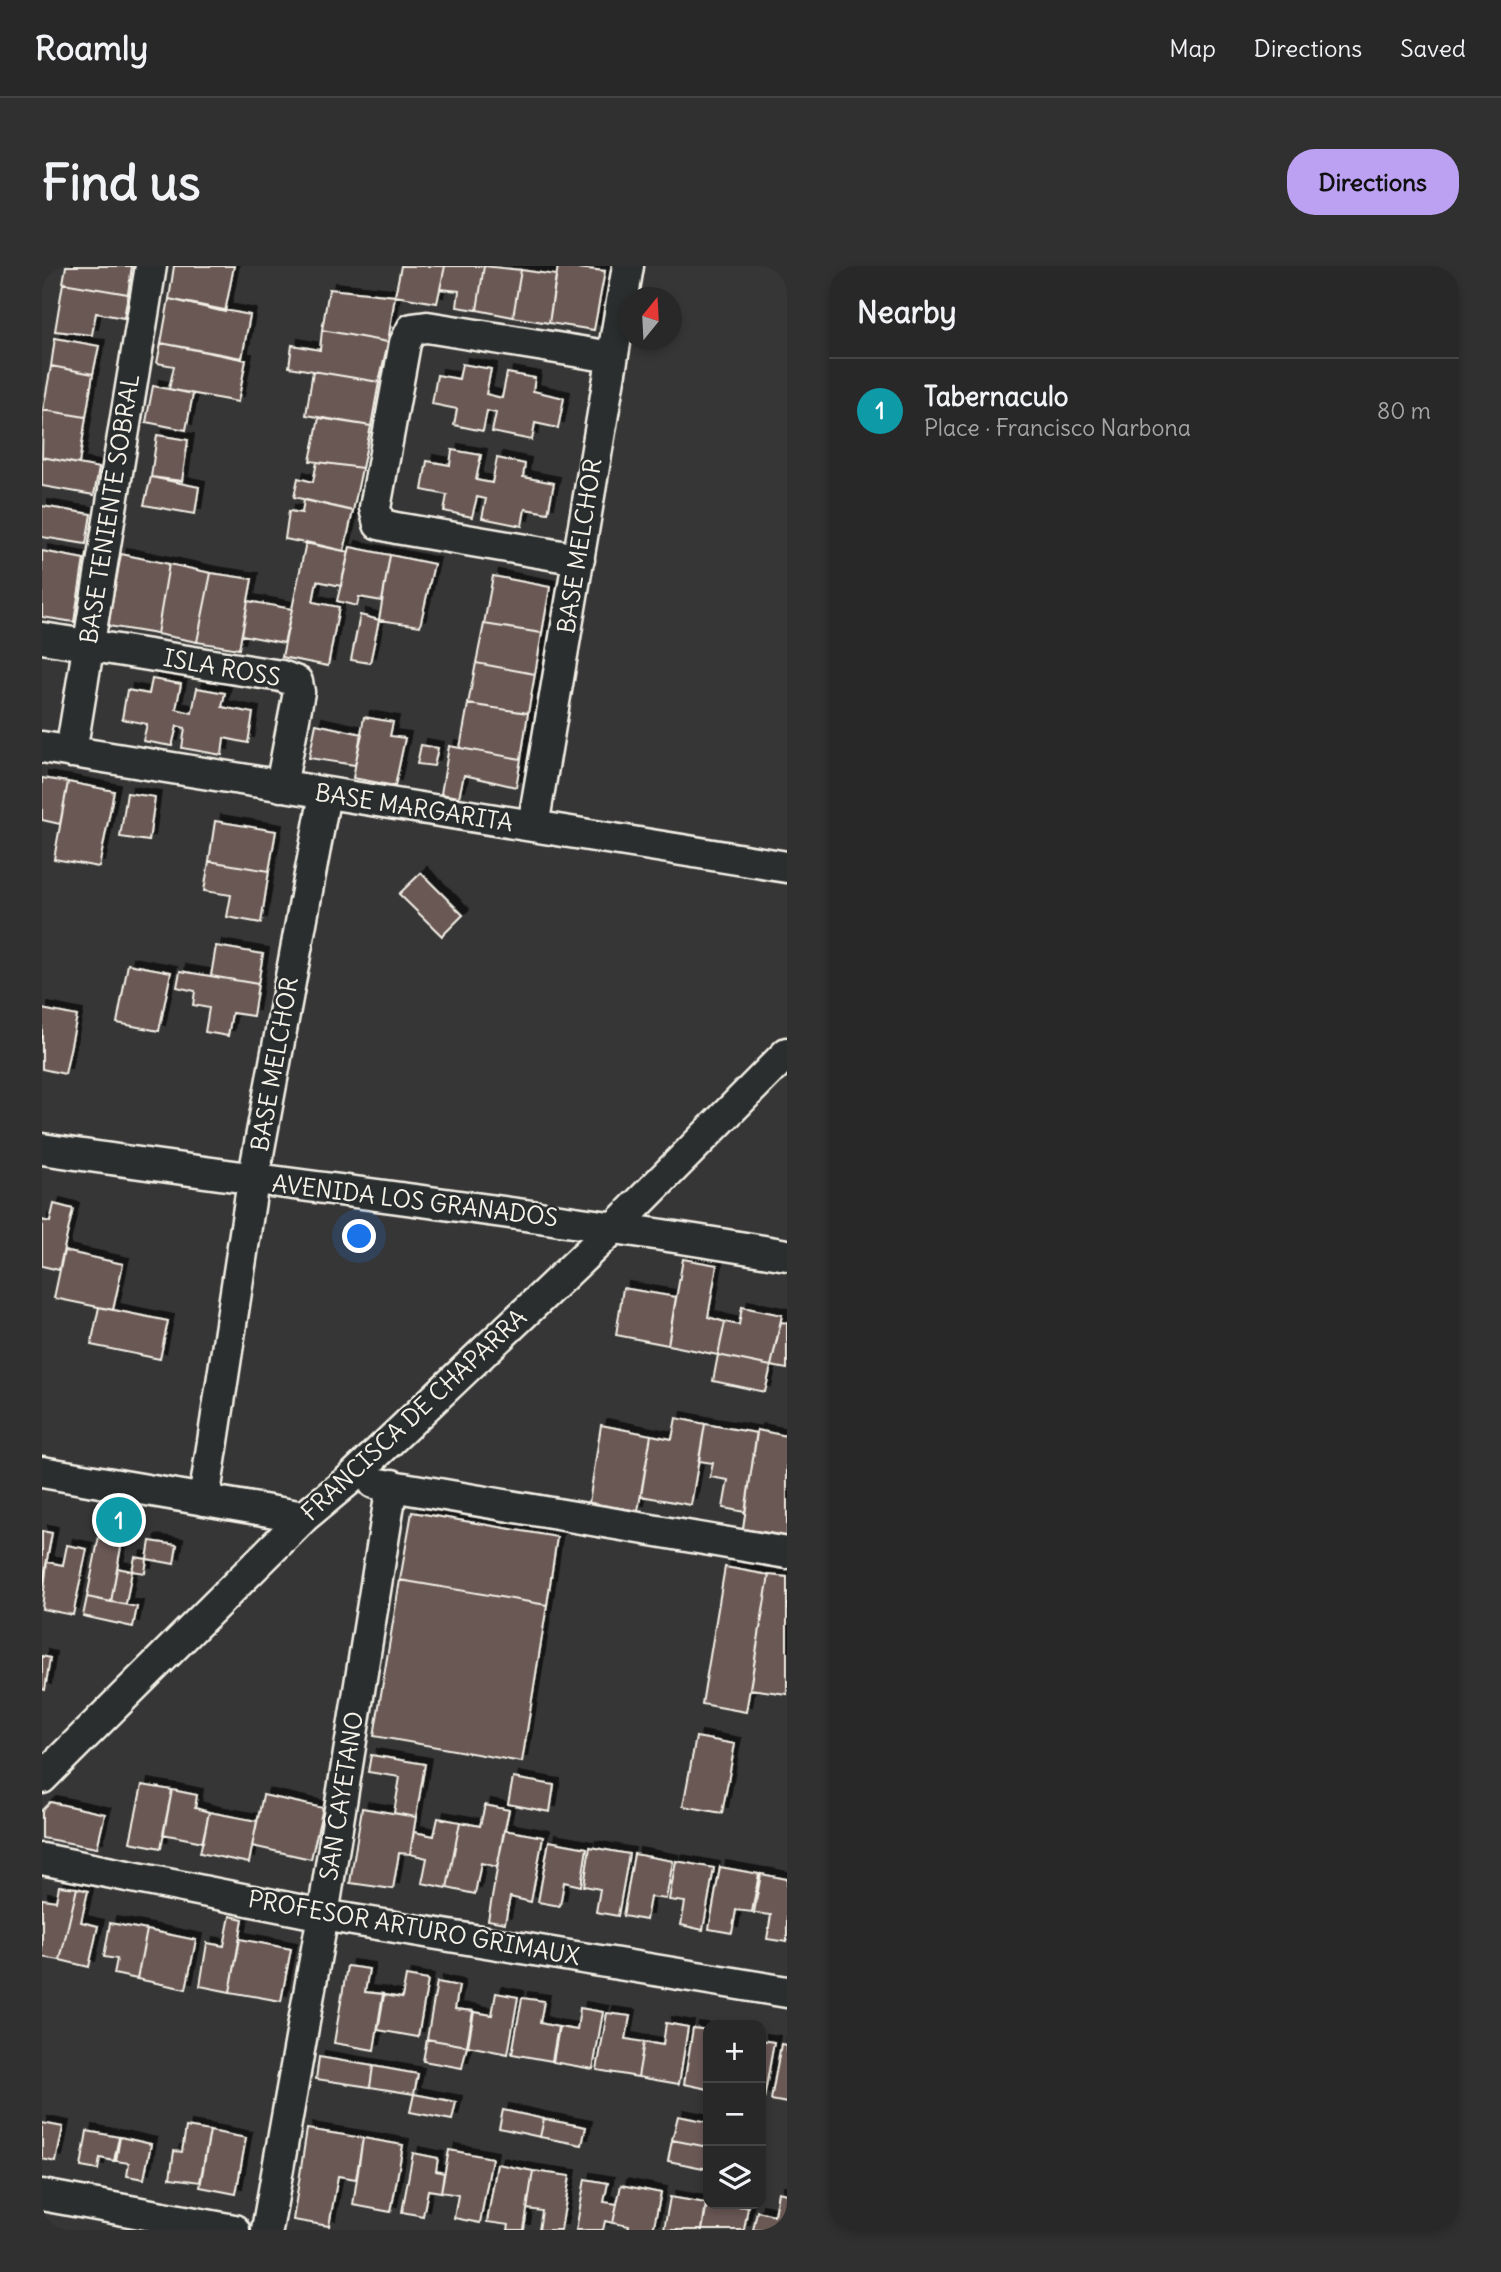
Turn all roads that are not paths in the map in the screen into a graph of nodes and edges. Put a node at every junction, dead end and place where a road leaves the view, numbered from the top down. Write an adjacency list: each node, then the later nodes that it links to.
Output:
1 (151, 266): 6 (street, BASE TENIENTE SOBRAL)
2 (628, 266): 3 (street, BASE MELCHOR)
3 (612, 356): 4 (street, BASE MELCHOR); 4 (street)
4 (579, 559): 10 (street, BASE MELCHOR)
5 (42, 638): 6 (street, ISLA ROSS)
6 (88, 645): 7 (street, BASE TENIENTE SOBRAL); 8 (street, ISLA ROSS)
7 (56, 749): 8 (street, BASE MARGARITA)
8 (281, 786): 9 (street, BASE MARGARITA)
9 (325, 794): 10 (street, BASE MARGARITA); 14 (street, BASE MELCHOR)
10 (533, 826): 11 (street, BASE MARGARITA)
11 (787, 867)
12 (787, 1053): 15 (street, FRANCISCA DE CHAPARRA)
13 (42, 1149): 14 (street, AVENIDA LOS GRANADOS)
14 (253, 1181): 15 (street, AVENIDA LOS GRANADOS); 20 (street, BASE MELCHOR)
15 (616, 1226): 16 (street, AVENIDA LOS GRANADOS); 18 (street, FRANCISCA DE CHAPARRA)
16 (787, 1255)
17 (42, 1472): 20 (street)
18 (350, 1479): 19 (street); 21 (street, FRANCISCA DE CHAPARRA)
19 (392, 1485): 22 (street); 25 (street, SAN CAYETANO)
20 (204, 1500): 21 (street)
21 (304, 1517): 23 (street, FRANCISCA DE CHAPARRA)
22 (787, 1553)
23 (42, 1778)
24 (42, 1859): 25 (street, PROFESOR ARTURO GRIMAUX)
25 (323, 1914): 26 (street, PROFESOR ARTURO GRIMAUX); 29 (street, SAN CAYETANO)
26 (787, 1992)
27 (42, 2195): 28 (street)
28 (234, 2230)
29 (267, 2230)

